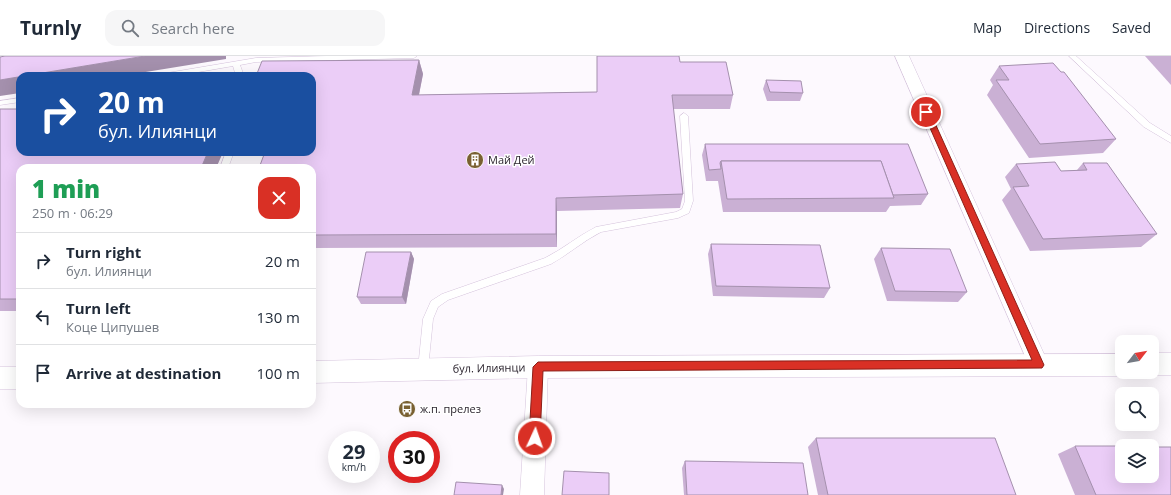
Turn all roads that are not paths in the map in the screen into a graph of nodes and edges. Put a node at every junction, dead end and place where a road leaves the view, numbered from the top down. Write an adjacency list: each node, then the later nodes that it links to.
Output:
1 (414, 56): 4 (lane)
2 (902, 56): 14 (street)
3 (1072, 56): 10 (lane)
4 (236, 63): 5 (lane); 6 (lane)
5 (184, 72)
6 (239, 72)
7 (16, 101): 8 (lane)
8 (0, 103)
9 (684, 116): 16 (lane)
10 (1171, 140)
11 (1115, 364): 14 (street, бул. Илиянци)
12 (1159, 364): 13 (street)
13 (1171, 364)
14 (1039, 365): 15 (street, бул. Илиянци)
15 (538, 367): 16 (street, бул. Илиянци); 20 (street)
16 (423, 369): 17 (street, бул. Илиянци)
17 (316, 372)
18 (0, 378): 19 (street)
19 (16, 378)
20 (532, 495)

